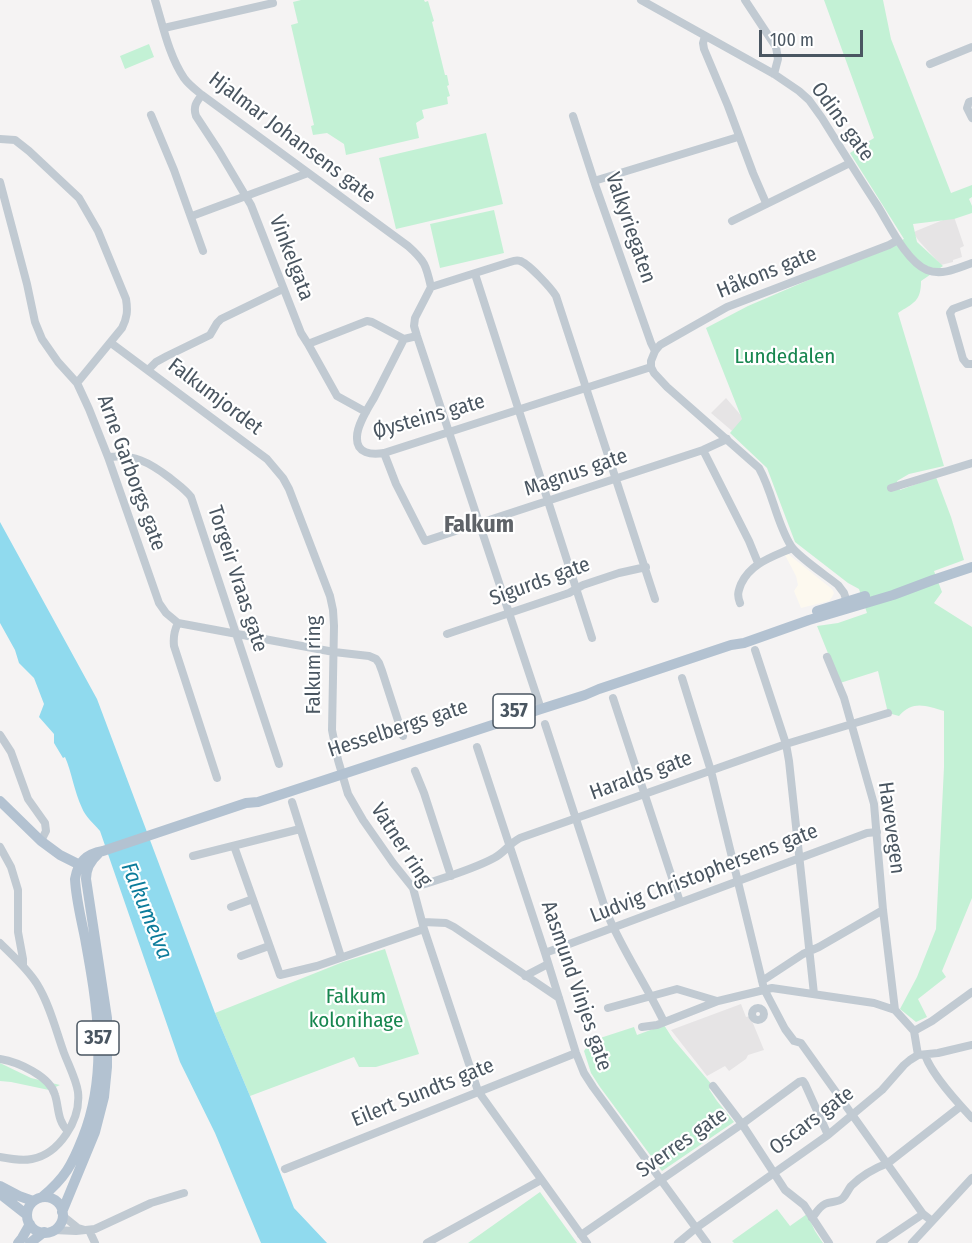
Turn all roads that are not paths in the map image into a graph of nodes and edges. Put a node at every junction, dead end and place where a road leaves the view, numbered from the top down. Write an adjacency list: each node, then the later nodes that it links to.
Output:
1 (155, 0): 6 (street, Hjalmar Johansens gate)
2 (641, 0): 7 (street, Odins gate)
3 (745, 0): 10 (street)
4 (255, 3): 5 (street); 6 (street)
5 (273, 3)
6 (164, 28): 11 (street, Hjalmar Johansens gate)
7 (705, 36): 10 (street, Odins gate); 16 (street)
8 (972, 47): 9 (street)
9 (930, 64)
10 (774, 74): 18 (street, Odins gate)
11 (202, 95): 19 (street, Hjalmar Johansens gate); 22 (street, Vinkelgata)
12 (970, 103): 15 (street)
13 (151, 115): 24 (street)
14 (573, 116): 21 (street, Valkyriegaten)
15 (972, 118)
16 (738, 137): 21 (street); 23 (street)
17 (0, 138): 35 (street)
18 (850, 163): 23 (street); 26 (street, Odins gate)
19 (308, 173): 22 (street); 30 (street, Hjalmar Johansens gate)
20 (0, 182): 41 (street, Arne Garborgs gate)
21 (594, 182): 37 (street, Valkyriegaten)
22 (246, 196): 24 (street); 31 (street, Vinkelgata)
23 (766, 203): 25 (street)
24 (192, 216): 27 (street)
25 (732, 220)
26 (898, 240): 28 (street, Odins gate); 37 (street, Håkons gate)
27 (203, 251)
28 (972, 263)
29 (475, 274): 30 (street); 42 (street); 43 (street)
30 (431, 287): 33 (street)
31 (283, 289): 36 (street, Vinkelgata); 40 (street)
32 (972, 302): 38 (street)
33 (417, 336): 34 (street); 45 (street)
34 (404, 339): 36 (street); 44 (street, Øysteins gate)
35 (111, 343): 40 (street, Falkumjordet); 41 (street)
36 (308, 344): 44 (street, Vinkelgata)
37 (655, 351): 39 (street)
38 (969, 364)
39 (651, 367): 42 (street, Øysteins gate); 46 (street)
40 (148, 370): 53 (street, Falkumjordet)
41 (77, 383): 49 (street, Arne Garborgs gate)
42 (587, 387): 43 (street, Øysteins gate); 51 (street)
43 (518, 410): 45 (street, Øysteins gate); 54 (street)
44 (366, 412): 48 (street, Øysteins gate)
45 (449, 431): 48 (street, Øysteins gate); 55 (street)
46 (726, 439): 47 (street, Magnus gate); 56 (street)
47 (703, 450): 51 (street, Magnus gate); 57 (street)
48 (384, 453): 55 (street, Magnus gate)
49 (108, 457): 65 (street, Arne Garborgs gate); 66 (street, Torgeir Vraas gate)
50 (972, 462): 52 (street)
51 (615, 478): 54 (street, Magnus gate); 58 (street)
52 (891, 488)
53 (289, 489): 70 (street, Falkum ring)
54 (547, 501): 55 (street, Magnus gate); 60 (street)
55 (480, 524): 64 (street)
56 (792, 548): 57 (street); 63 (street)
57 (758, 563): 62 (street)
58 (646, 567): 60 (street, Sigurds gate); 61 (street)
59 (972, 567): 63 (main road, Hesselbergs gate / 357)
60 (577, 589): 64 (street, Sigurds gate); 68 (street)
61 (655, 598)
62 (740, 603)
63 (848, 605): 74 (main road, Hesselbergs gate / 357)
64 (509, 614): 67 (street, Sigurds gate); 74 (street)
65 (178, 623): 66 (street); 86 (street)
66 (236, 634): 70 (street); 82 (street, Torgeir Vraas gate)
67 (447, 634)
68 (592, 638)
69 (755, 651): 80 (street)
70 (334, 652): 79 (street); 83 (street, Falkum ring)
71 (827, 657): 76 (street, Havevegen)
72 (682, 678): 85 (street)
73 (613, 698): 87 (street)
74 (540, 706): 83 (main road, Hesselbergs gate / 357)
75 (888, 713): 76 (street, Haralds gate)
76 (850, 723): 80 (street, Haralds gate); 92 (street, Havevegen)
77 (545, 724): 90 (street)
78 (0, 735): 93 (street)
79 (403, 736)
80 (786, 744): 85 (street, Haralds gate); 98 (street)
81 (477, 747): 95 (street, Aasmund Vinjes gate)
82 (279, 764)
83 (341, 771): 99 (main road, Hesselbergs gate / 357); 102 (street, Vatner ring)
84 (415, 771): 100 (street)
85 (711, 771): 87 (street, Haralds gate); 101 (street)
86 (217, 778)
87 (645, 794): 90 (street, Haralds gate); 104 (street)
88 (0, 801): 93 (main road)
89 (292, 802): 91 (street)
90 (576, 819): 95 (street, Haralds gate); 108 (street)
91 (300, 829): 94 (street); 114 (street)
92 (877, 832): 98 (street, Ludvig Christophersens gate); 106 (street, Havevegen)
93 (41, 841): 99 (main road)
94 (234, 846): 97 (street); 103 (street)
95 (509, 846): 100 (street, Haralds gate); 112 (street, Aasmund Vinjes gate)
96 (0, 847): 116 (street)
97 (193, 856)
98 (800, 858): 101 (street, Ludvig Christophersens gate); 111 (street)
99 (83, 867): 151 (main road, 357); 152 (main road, 357)
100 (451, 876): 102 (street, Haralds gate)
101 (738, 881): 104 (street, Ludvig Christophersens gate); 118 (street)
102 (413, 888): 107 (street, Vatner ring)
103 (252, 897): 105 (street); 110 (street)
104 (680, 902): 108 (street, Ludvig Christophersens gate)
105 (231, 907)
106 (883, 910): 111 (street); 125 (street, Havevegen)
107 (424, 926): 114 (street); 117 (street); 134 (street, Vatner ring)
108 (613, 928): 112 (street, Ludvig Christophersens gate); 121 (street)
109 (0, 944): 116 (street)
110 (269, 946): 113 (street); 114 (street)
111 (810, 950): 118 (street); 120 (street)
112 (545, 953): 115 (street, Aasmund Vinjes gate)
113 (241, 956)
114 (341, 957)
115 (548, 964): 117 (street); 122 (street, Aasmund Vinjes gate)
116 (23, 966): 139 (street)
117 (525, 976): 122 (street)
118 (763, 985): 120 (street); 123 (street); 136 (street)
119 (972, 993): 128 (street)
120 (814, 994): 125 (street)
121 (652, 996): 123 (street); 124 (street); 126 (street)
122 (559, 998): 130 (street, Aasmund Vinjes gate)
123 (718, 1001): 126 (street)
124 (608, 1008)
125 (895, 1010): 128 (street)
126 (664, 1022): 127 (street)
127 (642, 1027)
128 (914, 1030): 131 (street)
129 (972, 1045): 131 (street, Oscars gate)
130 (576, 1053): 134 (street, Eilert Sundts gate); 147 (street, Aasmund Vinjes gate)
131 (922, 1055): 135 (street); 136 (street, Oscars gate)
132 (0, 1059): 139 (street)
133 (713, 1086): 138 (street)
134 (478, 1091): 143 (street, Eilert Sundts gate); 146 (street, Vatner ring)
135 (961, 1106): 137 (street); 142 (street)
136 (853, 1115): 140 (street, Oscars gate); 142 (street)
137 (972, 1118)
138 (742, 1124): 140 (street, Sverres gate); 144 (street); 147 (street, Sverres gate)
139 (68, 1131): 141 (street)
140 (828, 1135): 144 (street, Oscars gate)
141 (0, 1157)
142 (888, 1163): 153 (street); 154 (street)
143 (285, 1169)
144 (774, 1172): 154 (street); 157 (street, Oscars gate)
145 (972, 1178): 156 (street)
146 (541, 1180): 160 (street, Vatner ring); 165 (street)
147 (661, 1180): 157 (street, Aasmund Vinjes gate); 160 (street, Sverres gate)
148 (0, 1186): 151 (main road)
149 (184, 1193): 158 (street)
150 (2, 1198): 155 (main road)
151 (38, 1199): 152 (main road); 155 (main road, 357)
152 (62, 1214): 158 (street); 159 (main road, 357)
153 (924, 1214): 156 (street); 170 (street)
154 (812, 1218): 169 (street)
155 (28, 1219): 159 (main road); 162 (main road, 357)
156 (932, 1221): 161 (street)
157 (696, 1227): 167 (street, Oscars gate); 168 (street, Aasmund Vinjes gate)
158 (89, 1230): 159 (street); 164 (street)
159 (49, 1231): 163 (main road, 357)
160 (581, 1235): 166 (street, Vatner ring)
161 (919, 1241)
162 (18, 1243)
163 (30, 1243)
164 (95, 1243)
165 (427, 1243)
166 (587, 1243)
167 (678, 1243)
168 (707, 1243)
169 (829, 1243)
170 (880, 1243)

